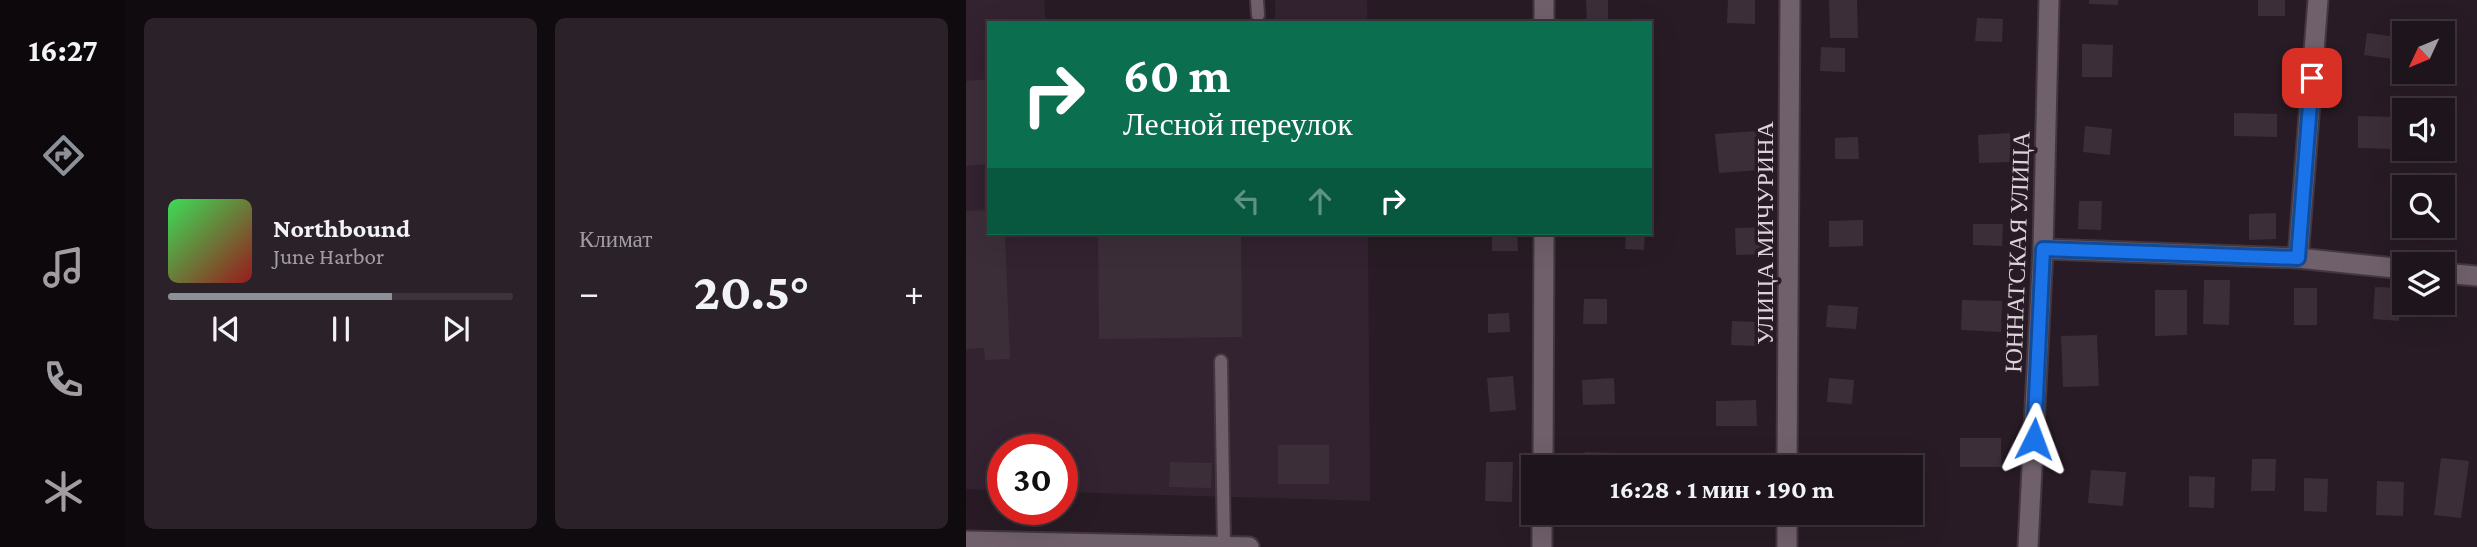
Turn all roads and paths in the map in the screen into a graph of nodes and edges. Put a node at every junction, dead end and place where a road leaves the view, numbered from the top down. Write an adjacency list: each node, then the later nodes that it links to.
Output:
1 (1257, 0): 6 (lane)
2 (1545, 0): 7 (street)
3 (1790, 0): 16 (street, УЛИЦА МИЧУРИНА)
4 (2049, 0): 9 (street, ЮННАТСКАЯ УЛИЦА)
5 (2318, 0): 10 (street)
6 (1258, 15)
7 (1544, 21)
8 (1544, 235): 15 (street)
9 (2043, 249): 10 (street); 24 (street, ЮННАТСКАЯ УЛИЦА)
10 (2298, 258): 11 (street)
11 (2392, 268)
12 (2455, 274): 13 (street)
13 (2477, 276)
14 (1221, 361): 20 (lane)
15 (1543, 455)
16 (1787, 455)
17 (1542, 525): 22 (street)
18 (1787, 525): 23 (street)
19 (966, 541): 20 (street)
20 (1224, 546): 21 (street)
21 (1249, 547)
22 (1542, 547)
23 (1787, 547)
24 (2028, 547)

